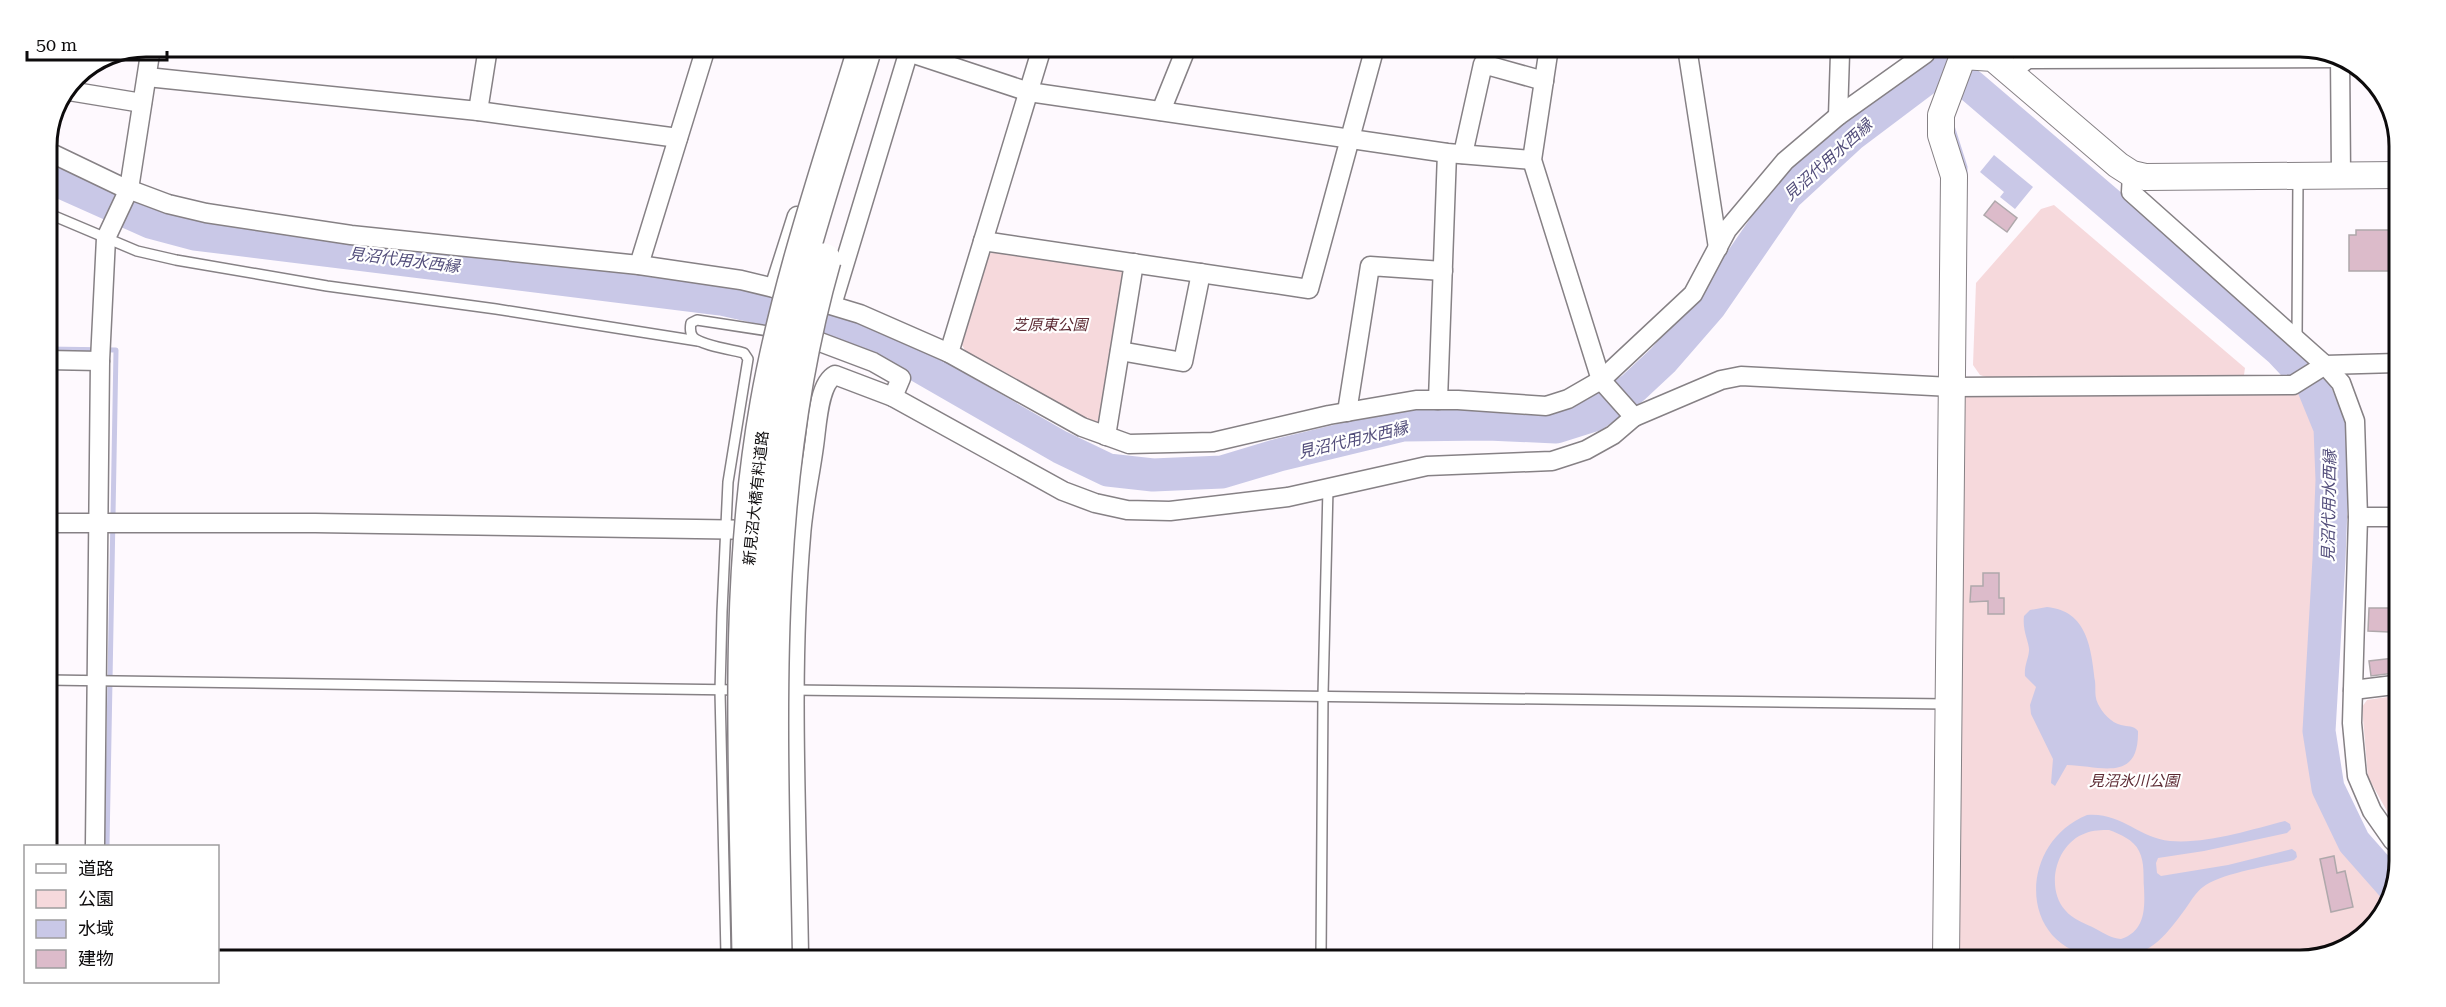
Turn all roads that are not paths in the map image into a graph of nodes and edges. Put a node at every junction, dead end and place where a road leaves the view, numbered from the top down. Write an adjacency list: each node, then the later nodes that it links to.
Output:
1 (150, 57): 21 (street)
2 (487, 57): 26 (street)
3 (703, 57): 29 (street)
4 (845, 57): 47 (street)
5 (862, 57): 84 (highway, 新見沼大橋有料道路, bridge)
6 (885, 57): 85 (highway, 新見沼大橋有料道路, bridge)
7 (907, 57): 48 (street)
8 (923, 57): 24 (street)
9 (1039, 57): 24 (street)
10 (1183, 57): 27 (street)
11 (1372, 57): 30 (street)
12 (1548, 57): 22 (street)
13 (1688, 57): 42 (street)
14 (1840, 57): 28 (street)
15 (1921, 57): 28 (street)
16 (1965, 57): 58 (street)
17 (1984, 57): 20 (street)
18 (2302, 57): 20 (street)
19 (2341, 67): 36 (street)
20 (2010, 72): 34 (street)
21 (147, 77): 25 (street); 26 (street)
22 (1544, 81): 31 (street); 33 (street)
23 (76, 92): 25 (street)
24 (1029, 92): 27 (street); 41 (street)
25 (142, 103): 38 (street)
26 (478, 111): 29 (street)
27 (1161, 111): 30 (street)
28 (1838, 116): 42 (street)
29 (678, 138): 44 (street)
30 (1349, 139): 31 (street); 46 (street)
31 (1455, 154): 33 (street); 45 (street)
32 (57, 156): 38 (street)
33 (1532, 160): 57 (street)
34 (2132, 174): 35 (street); 49 (street)
35 (2298, 175): 36 (street); 49 (lane)
36 (2341, 175): 37 (street)
37 (2389, 175)
38 (129, 189): 40 (street); 44 (street)
39 (57, 217): 40 (lane)
40 (106, 238): 50 (lane); 54 (street)
41 (983, 241): 43 (street); 52 (street)
42 (1718, 248): 57 (street)
43 (1134, 263): 46 (street); 51 (street)
44 (639, 265): 47 (street)
45 (1443, 271): 60 (street); 61 (street)
46 (1201, 273): 51 (street)
47 (780, 290): 48 (street); 50 (lane)
48 (826, 303): 52 (street); 59 (street)
49 (2297, 339): 56 (street)
50 (700, 341): 70 (lane)
51 (1120, 351): 63 (street)
52 (949, 353): 63 (street)
53 (57, 360): 54 (street)
54 (100, 361): 68 (street)
55 (2389, 363): 56 (street)
56 (2325, 365): 58 (street); 65 (street)
57 (1601, 380): 60 (street); 62 (street)
58 (1951, 387): 62 (street); 80 (street)
59 (893, 397): 64 (street); 69 (street)
60 (1438, 400): 61 (street)
61 (1347, 412): 63 (street)
62 (1630, 414): 64 (street)
63 (1106, 436)
64 (1328, 488): 79 (lane)
65 (2358, 516): 66 (street); 77 (street)
66 (2389, 517)
67 (57, 523): 68 (street)
68 (97, 524): 70 (street); 72 (street)
69 (802, 528): 70 (street); 76 (street)
70 (726, 531): 78 (lane)
71 (57, 680): 72 (lane)
72 (98, 681): 78 (lane); 82 (street)
73 (2389, 685): 77 (street)
74 (752, 690): 78 (lane)
75 (763, 690): 76 (lane)
76 (795, 690): 79 (lane); 86 (street)
77 (2353, 690): 81 (street)
78 (720, 691): 83 (lane)
79 (1323, 695): 80 (lane); 87 (lane)
80 (1947, 704): 88 (street)
81 (2389, 835)
82 (95, 845)
83 (726, 950)
84 (749, 950)
85 (775, 950)
86 (799, 950)
87 (1321, 950)
88 (1946, 950)

